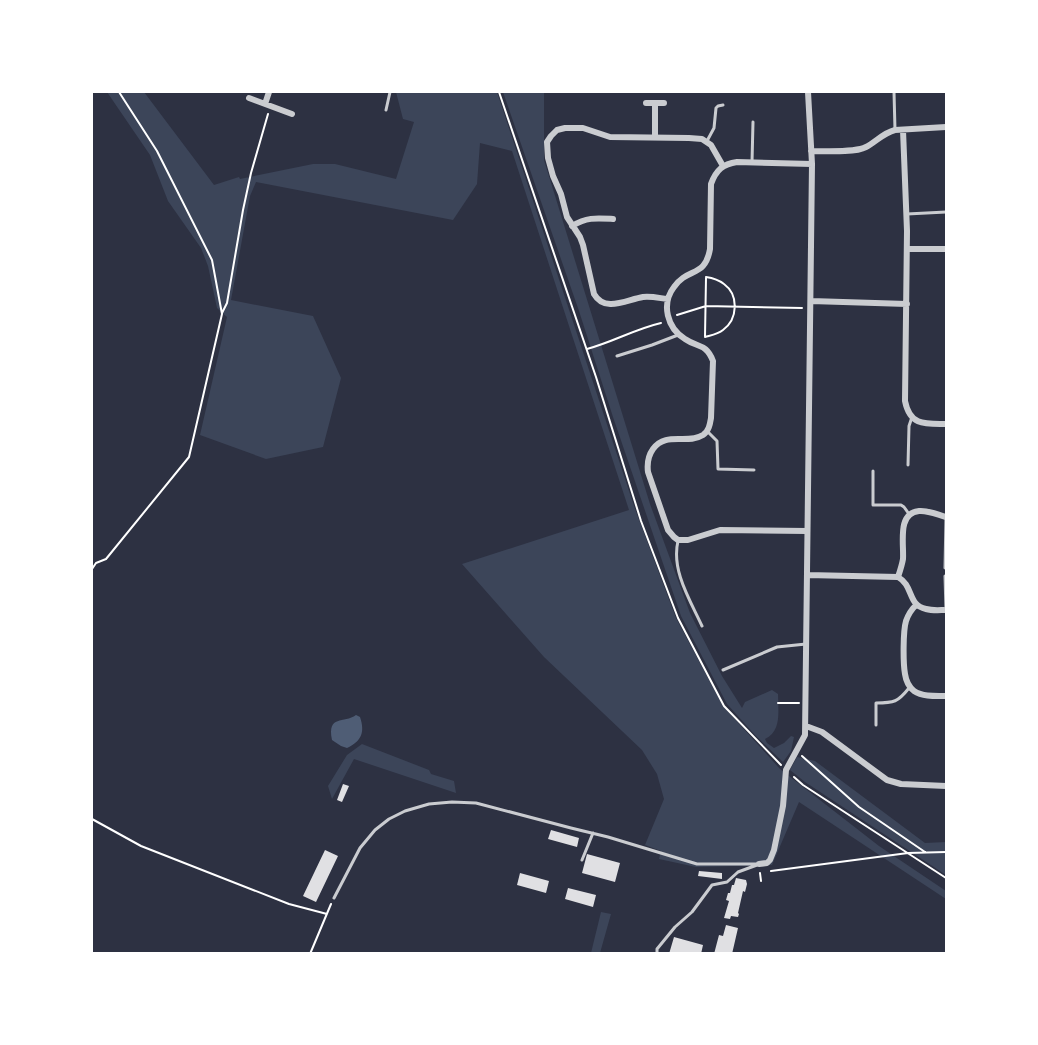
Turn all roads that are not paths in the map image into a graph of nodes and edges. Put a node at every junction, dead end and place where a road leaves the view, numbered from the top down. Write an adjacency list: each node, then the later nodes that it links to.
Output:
1 (269, 92): 9 (street)
2 (390, 92): 11 (lane)
3 (808, 92): 19 (street)
4 (894, 92): 16 (lane)
5 (249, 98): 9 (street)
6 (646, 104): 7 (street)
7 (655, 104): 8 (street); 17 (street)
8 (664, 104)
9 (268, 105): 12 (street)
10 (723, 105): 18 (lane)
11 (386, 110)
12 (292, 114)
13 (753, 122): 20 (lane)
14 (946, 127): 15 (street)
15 (903, 129): 16 (street); 24 (street)
16 (895, 130): 19 (street)
17 (655, 137): 18 (street); 26 (street)
18 (706, 142): 22 (street)
19 (811, 151): 21 (street)
20 (752, 162): 21 (street); 22 (street)
21 (812, 164): 31 (street)
22 (723, 166): 29 (street)
23 (946, 212): 24 (lane)
24 (907, 214): 27 (street)
25 (613, 219): 26 (street)
26 (572, 226): 29 (street)
27 (907, 249): 28 (street); 30 (street)
28 (946, 249)
29 (667, 299): 32 (street)
30 (907, 304): 31 (street); 34 (street)
31 (811, 305): 42 (street)
32 (678, 334): 33 (lane); 36 (street)
33 (616, 356)
34 (912, 417): 35 (street); 37 (lane)
35 (946, 424)
36 (707, 431): 38 (lane); 43 (street)
37 (908, 465)
38 (754, 470)
39 (873, 471): 40 (lane)
40 (910, 515): 41 (street); 47 (street)
41 (946, 517): 44 (lane)
42 (807, 531): 43 (street); 45 (street)
43 (678, 540): 50 (lane)
44 (945, 568)
45 (807, 575): 47 (street); 51 (street)
46 (945, 576): 49 (lane)
47 (898, 577): 48 (street)
48 (916, 604): 49 (street); 53 (street)
49 (946, 610)
50 (702, 626)
51 (806, 644): 52 (lane); 56 (street)
52 (723, 670)
53 (910, 686): 54 (street); 55 (lane)
54 (946, 696)
55 (876, 725)
56 (806, 726): 57 (street); 60 (street)
57 (946, 786)
58 (593, 833): 59 (lane); 60 (lane); 61 (lane)
59 (582, 860)
60 (760, 867): 62 (lane)
61 (334, 898)
62 (657, 954)

